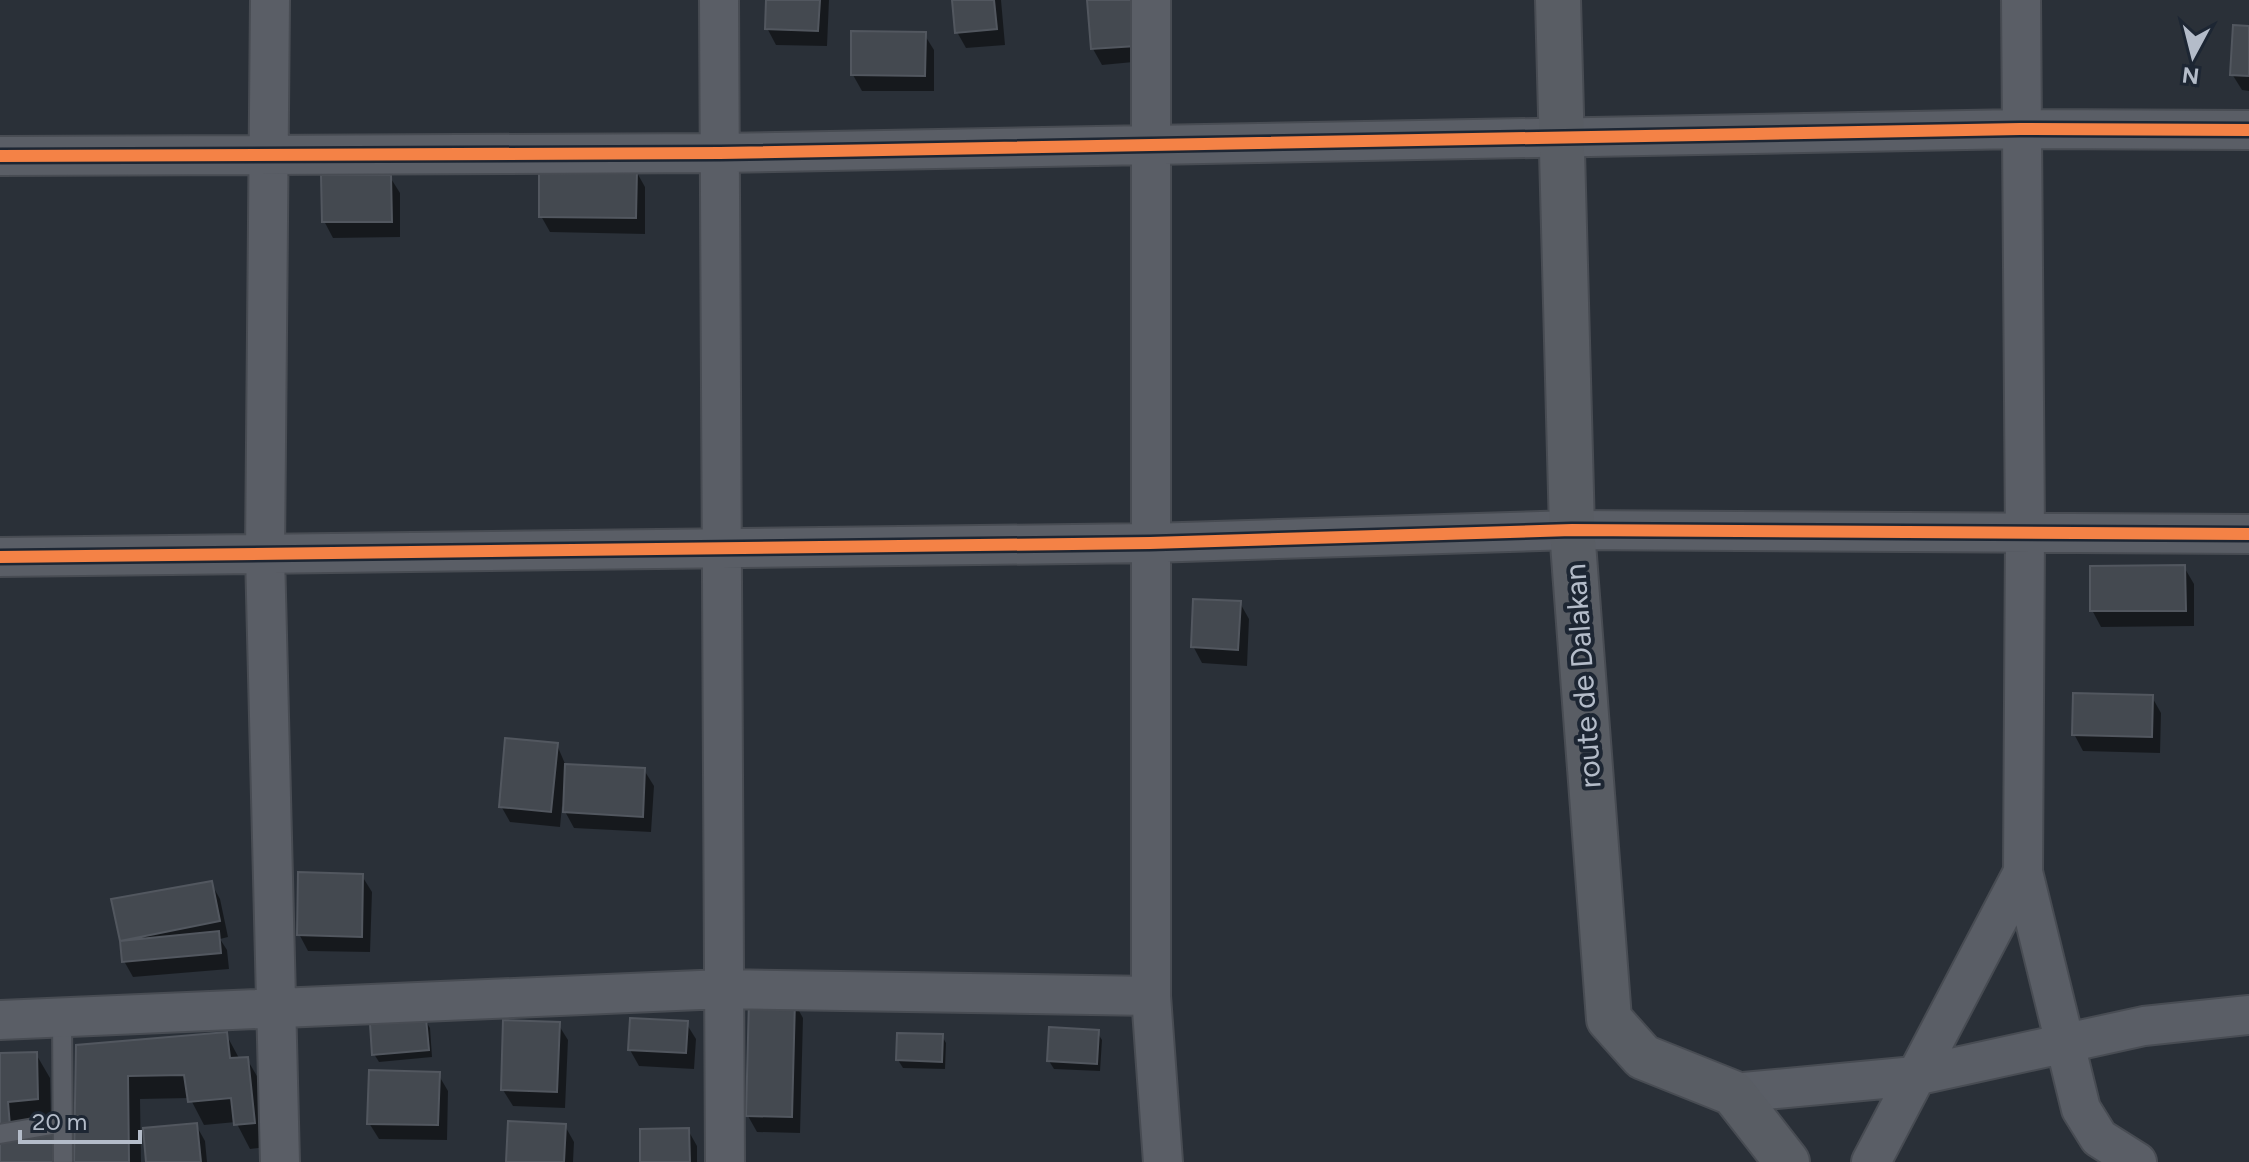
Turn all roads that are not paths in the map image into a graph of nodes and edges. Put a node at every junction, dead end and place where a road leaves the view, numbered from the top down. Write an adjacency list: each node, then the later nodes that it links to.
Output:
1 (270, 0): 10 (street)
2 (719, 0): 11 (street)
3 (1151, 0): 9 (street)
4 (1558, 0): 8 (street, route de Dalakan)
5 (2021, 0): 6 (street)
6 (2020, 129): 7 (street); 8 (street); 14 (street)
7 (2249, 130)
8 (1559, 139): 9 (street); 13 (street, route de Dalakan)
9 (1151, 143): 11 (street); 16 (street)
10 (268, 153): 11 (street); 12 (street); 18 (street)
11 (720, 153): 17 (street)
12 (0, 156)
13 (1572, 530): 14 (street); 16 (street); 29 (street, route de Dalakan)
14 (2025, 534): 15 (street); 20 (street)
15 (2249, 534)
16 (1150, 543): 17 (street); 22 (street)
17 (720, 545): 18 (street); 21 (street)
18 (265, 554): 19 (street); 23 (street)
19 (0, 557)
20 (2023, 872): 27 (street); 28 (street)
21 (723, 989): 22 (street); 23 (street); 34 (street)
22 (1151, 996): 35 (street)
23 (275, 1009): 25 (street); 33 (street)
24 (2249, 1015): 27 (street)
25 (62, 1017): 26 (street); 30 (lane)
26 (0, 1020)
27 (2064, 1043): 28 (street); 38 (street)
28 (1915, 1076): 29 (street); 37 (street)
29 (1733, 1093): 36 (street)
30 (63, 1123): 31 (lane); 32 (lane)
31 (0, 1134)
32 (63, 1162)
33 (280, 1162)
34 (725, 1162)
35 (1163, 1162)
36 (1787, 1162)
37 (1871, 1162)
38 (2137, 1162)

